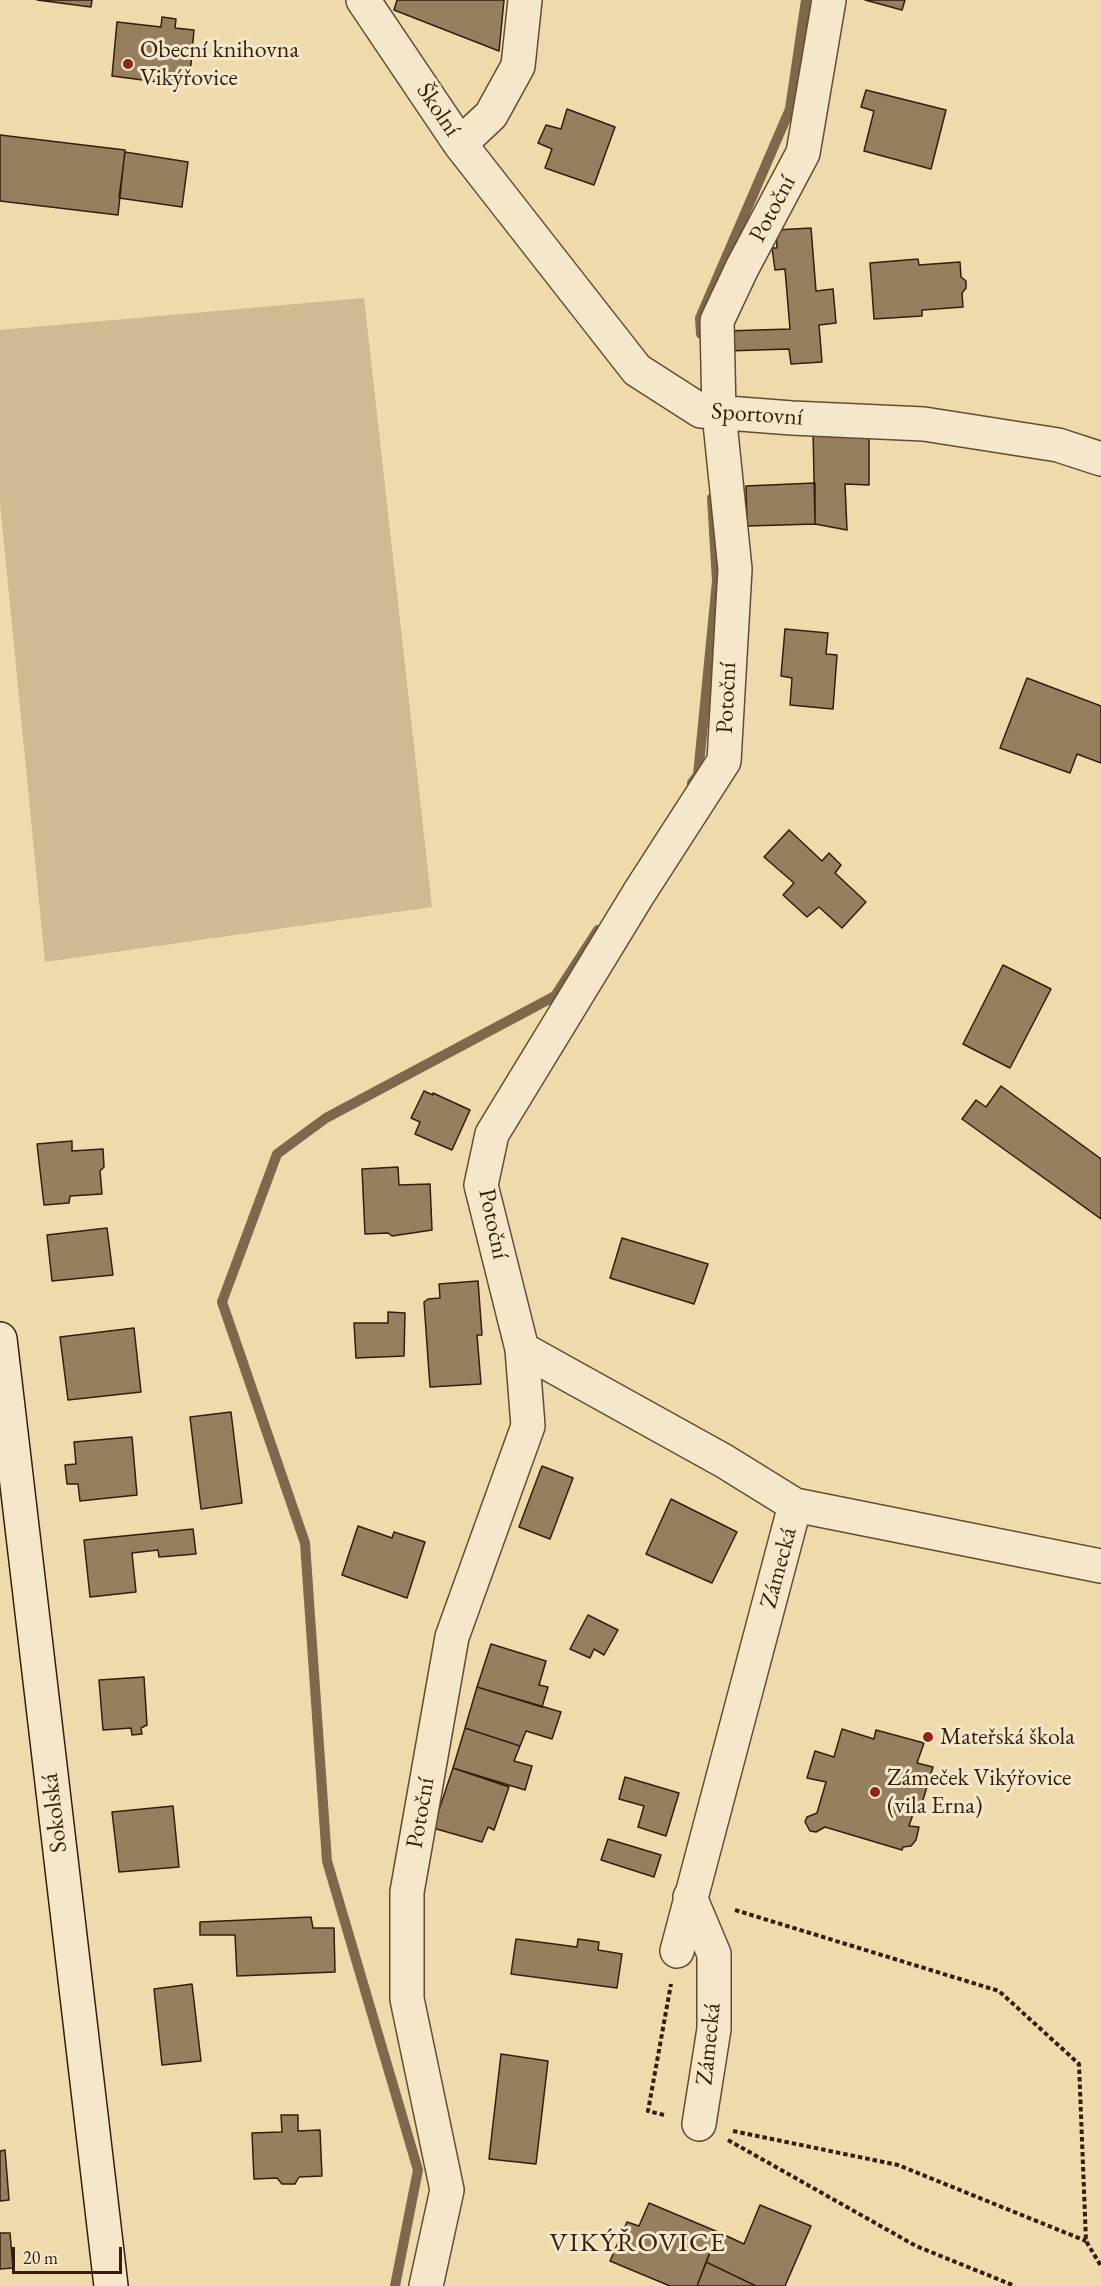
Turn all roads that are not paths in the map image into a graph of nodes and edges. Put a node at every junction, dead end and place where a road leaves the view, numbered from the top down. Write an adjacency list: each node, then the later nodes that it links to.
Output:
1 (363, 0): 4 (street, Školní)
2 (525, 0): 4 (street, Školní)
3 (829, 0): 5 (street, Potoční)
4 (460, 144): 5 (street, Sportovní)
5 (711, 412): 6 (street, Sportovní); 8 (street, Potoční)
6 (1101, 459)
7 (0, 1339): 14 (street, Sokolská)
8 (522, 1349): 9 (street); 15 (street, Potoční)
9 (795, 1505): 10 (street, Zámecká); 11 (street, Zámecká)
10 (1101, 1566)
11 (690, 1897): 12 (street, Zámecká); 13 (street, Zámecká)
12 (677, 1951)
13 (699, 2124)
14 (110, 2286)
15 (426, 2286)

